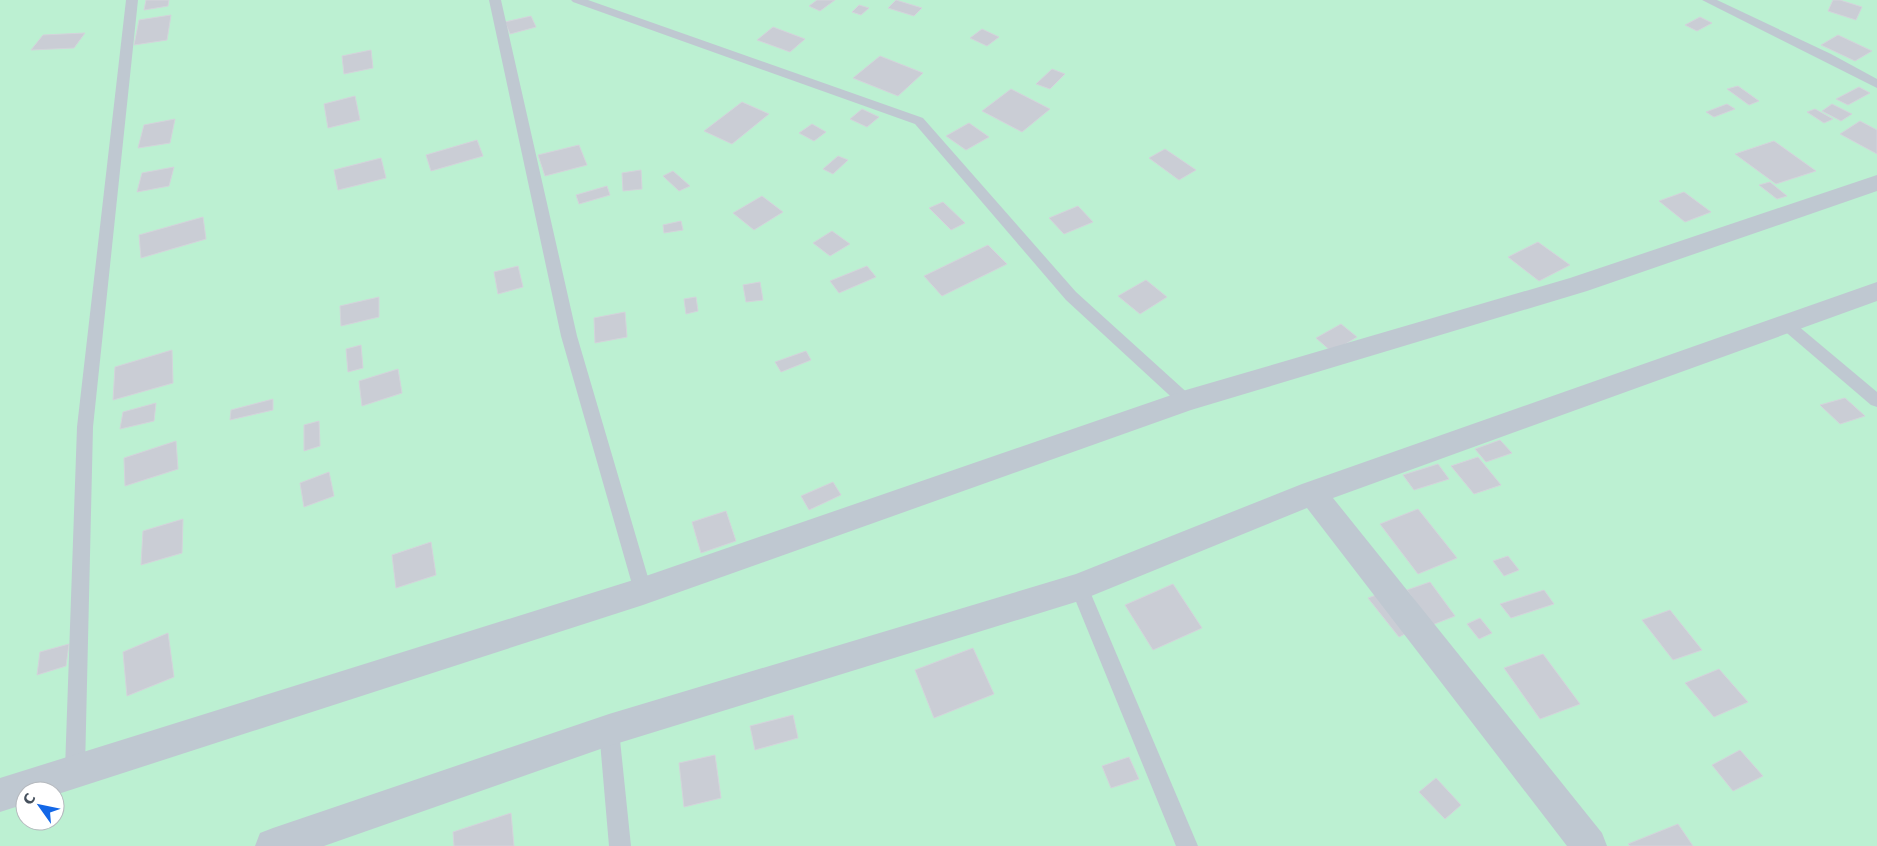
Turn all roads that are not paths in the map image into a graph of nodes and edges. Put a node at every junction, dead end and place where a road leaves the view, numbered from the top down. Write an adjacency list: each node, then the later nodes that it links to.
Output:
1 (132, 0): 15 (lane)
2 (495, 0): 13 (lane)
3 (577, 0): 10 (lane)
4 (1708, 0): 5 (lane)
5 (1877, 84)
6 (1877, 184): 10 (street)
7 (1877, 291): 8 (street)
8 (1786, 324): 9 (lane); 11 (street)
9 (1877, 400)
10 (1186, 402): 13 (street)
11 (1312, 493): 12 (street); 20 (street)
12 (1079, 587): 14 (street); 19 (lane)
13 (643, 590): 15 (street)
14 (609, 730): 17 (street); 18 (lane)
15 (75, 769): 16 (street)
16 (0, 794)
17 (273, 846)
18 (620, 846)
19 (1187, 846)
20 (1589, 846)

